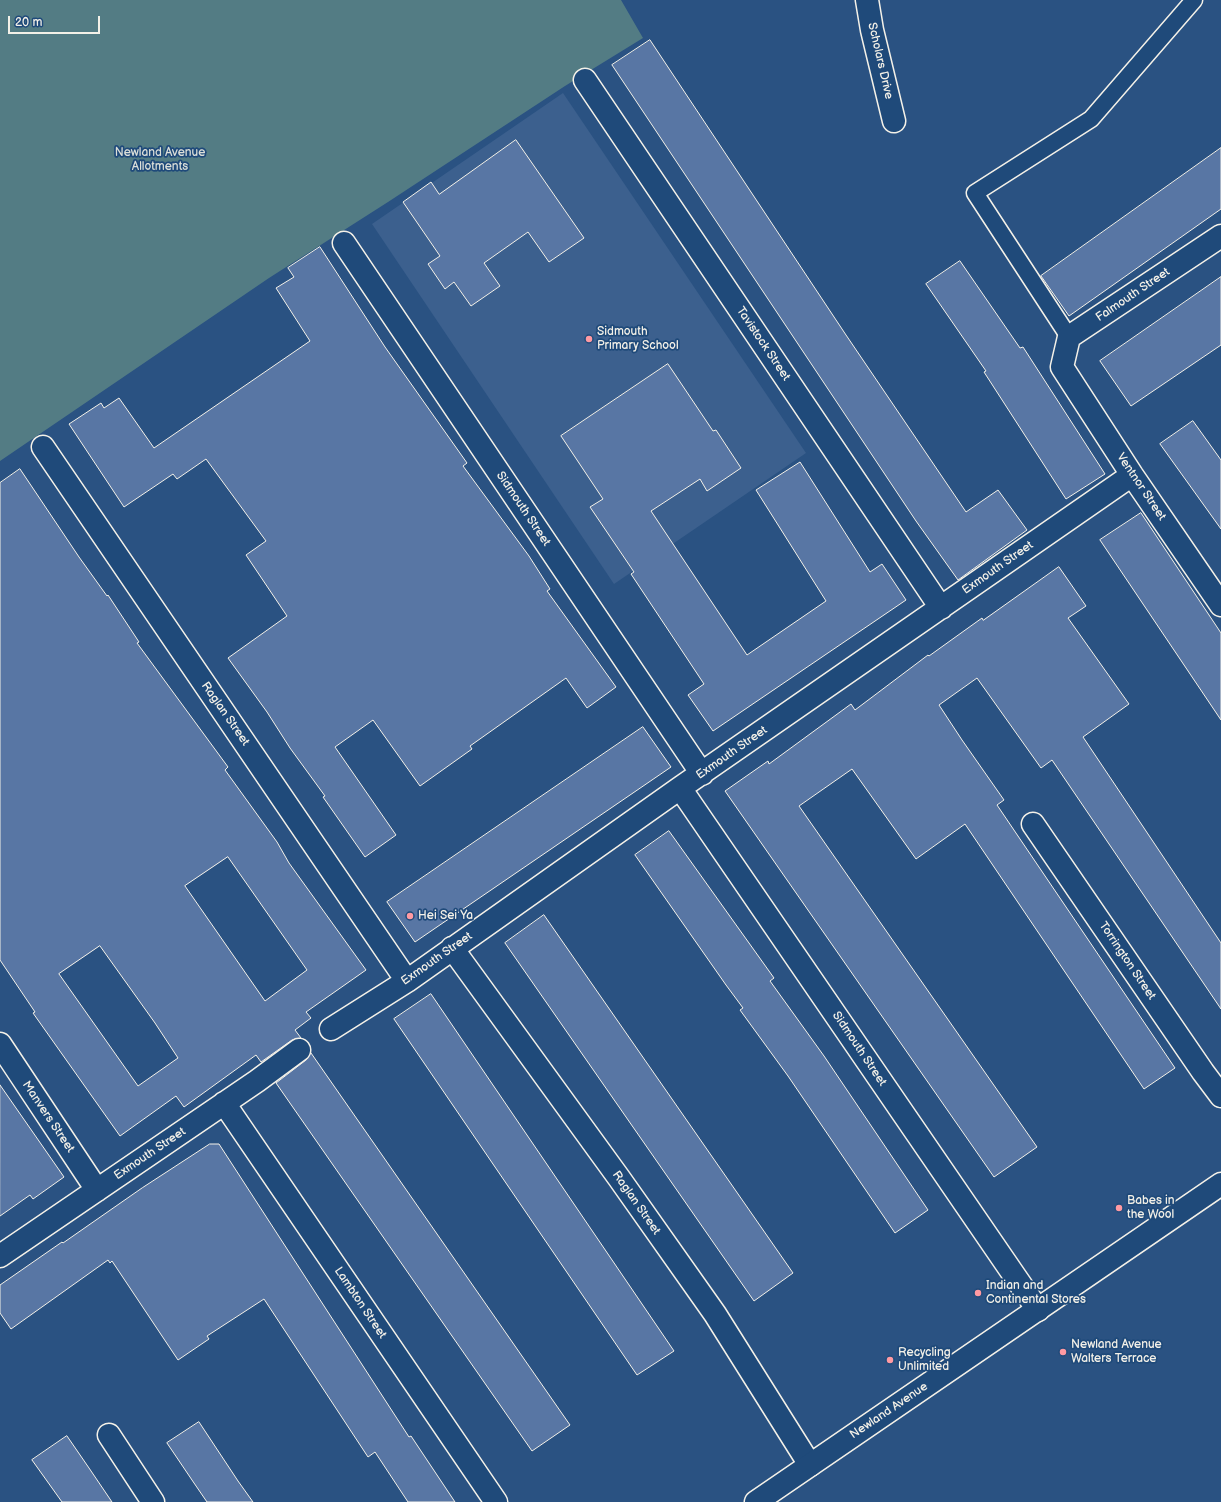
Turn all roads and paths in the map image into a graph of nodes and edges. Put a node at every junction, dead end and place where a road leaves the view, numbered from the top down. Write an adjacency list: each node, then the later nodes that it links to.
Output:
1 (867, 0): 4 (street, Scholars Drive)
2 (1194, 0): 7 (lane)
3 (585, 80): 11 (street, Tavistock Street)
4 (894, 121)
5 (1221, 236): 7 (street, Falmouth Street)
6 (344, 244): 12 (street, Sidmouth Street)
7 (1069, 338): 9 (street, Ventnor Street)
8 (43, 447): 16 (street, Raglan Street)
9 (1132, 475): 10 (street, Ventnor Street); 11 (street, Exmouth Street)
10 (1221, 605)
11 (941, 608): 12 (street, Exmouth Street)
12 (702, 774): 13 (street, Exmouth Street)
13 (680, 788): 15 (street, Exmouth Street); 25 (street, Sidmouth Street)
14 (1033, 824): 20 (street, Torrington Street)
15 (452, 948): 16 (street, Exmouth Street); 27 (street, Raglan Street)
16 (407, 981): 17 (street, Exmouth Street)
17 (331, 1028)
18 (0, 1044): 23 (street, Manvers Street)
19 (299, 1050): 21 (street, Exmouth Street)
20 (1221, 1096)
21 (224, 1103): 23 (street, Exmouth Street); 29 (street, Lambton Street)
22 (1221, 1184): 25 (street, Newland Avenue)
23 (97, 1190): 24 (street, Exmouth Street)
24 (0, 1256)
25 (1038, 1310): 27 (street, Newland Avenue)
26 (109, 1435): 28 (street)
27 (810, 1465): 30 (street, Newland Avenue)
28 (152, 1502)
29 (496, 1502)
30 (756, 1502)

